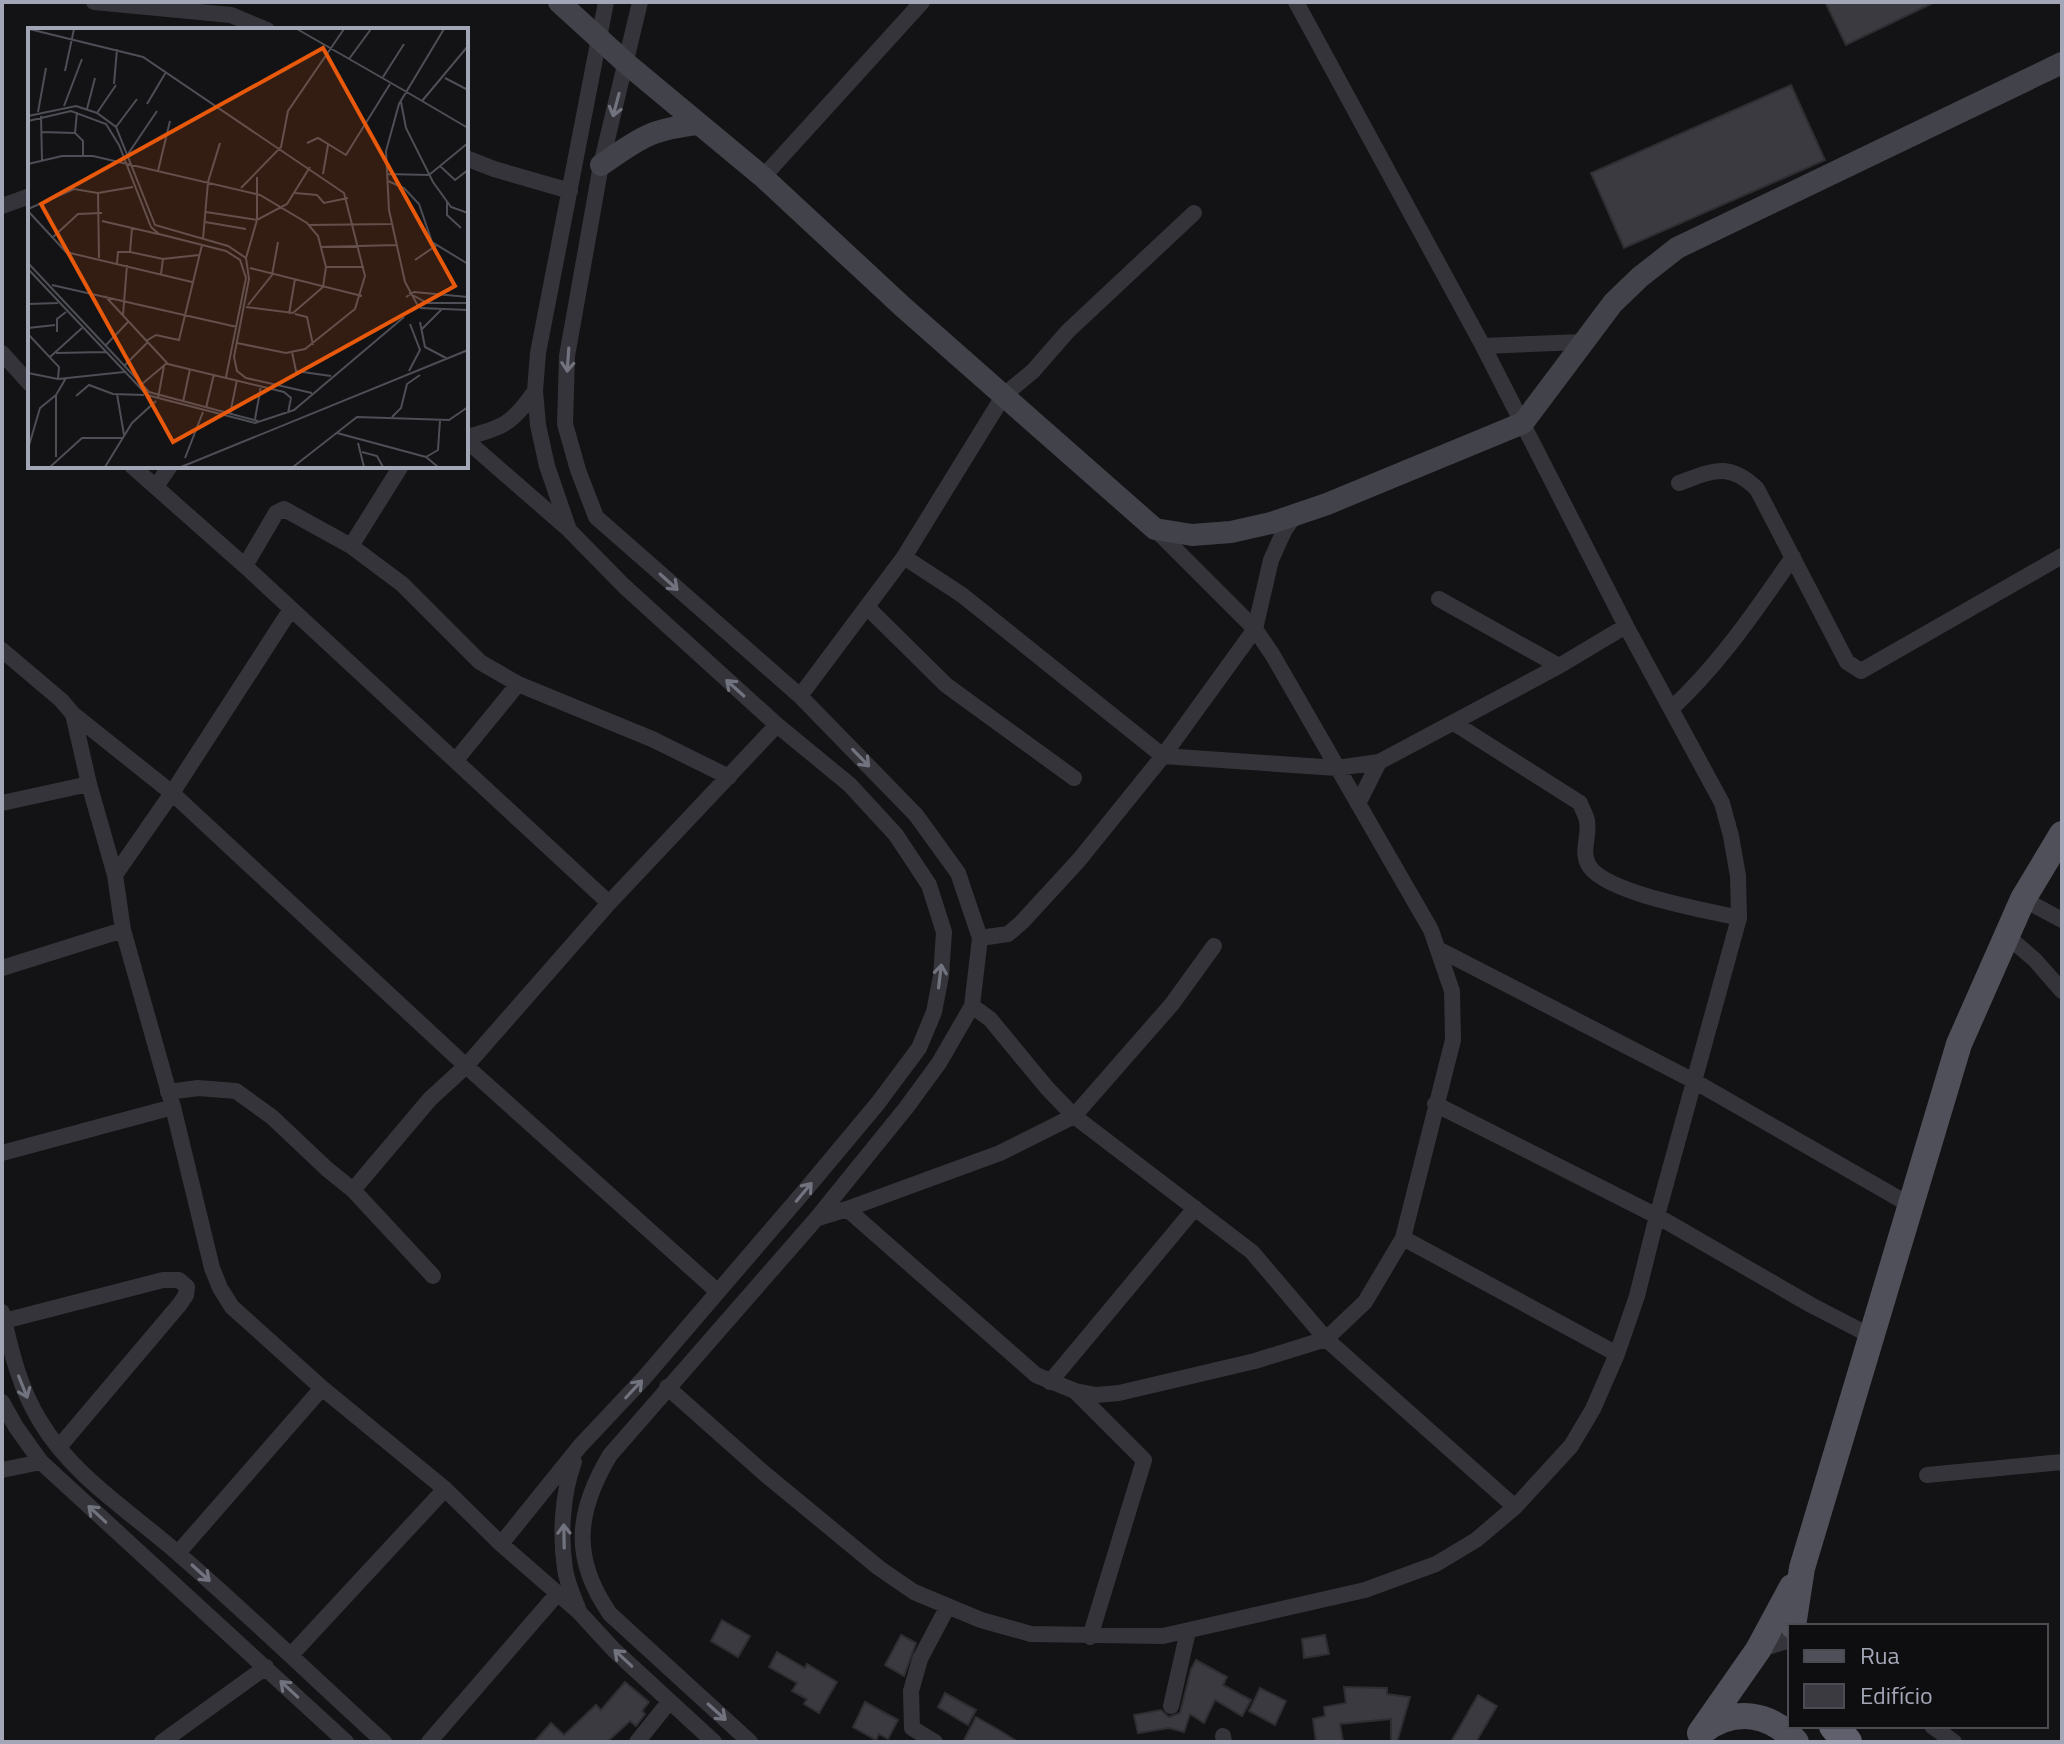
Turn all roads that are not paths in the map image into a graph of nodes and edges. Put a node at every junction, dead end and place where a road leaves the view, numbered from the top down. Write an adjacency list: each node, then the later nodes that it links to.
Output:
1 (94, 2): 7 (street)
2 (559, 2): 8 (street)
3 (606, 2): 8 (street)
4 (640, 2): 10 (street)
5 (922, 2): 14 (street)
6 (1296, 2): 20 (street)
7 (262, 28)
8 (599, 39): 10 (street); 15 (street)
9 (2062, 63): 19 (street)
10 (627, 64): 11 (street); 13 (street, one-way to 13)
11 (699, 124): 13 (street); 14 (street)
12 (468, 159): 15 (street)
13 (601, 165): 49 (street, one-way to 49)
14 (763, 177): 24 (street)
15 (570, 191): 23 (street)
16 (28, 197): 17 (street)
17 (2, 206)
18 (1194, 213): 24 (street)
19 (1582, 342): 20 (street); 25 (street)
20 (1483, 346): 25 (street)
21 (2, 353): 22 (street)
22 (28, 382)
23 (535, 391): 26 (street); 35 (street)
24 (1004, 395): 34 (street); 38 (street)
25 (1523, 423): 33 (street); 44 (street)
26 (468, 437)
27 (468, 440): 35 (street)
28 (135, 468): 32 (street)
29 (169, 468): 32 (street)
30 (400, 468): 36 (street)
31 (1679, 483): 39 (street)
32 (157, 485): 40 (street)
33 (1296, 514): 34 (street); 45 (street)
34 (1155, 529): 45 (street)
35 (569, 530): 53 (street, one-way to 35)
36 (351, 546): 40 (street); 48 (street)
37 (2062, 556): 39 (street)
38 (904, 557): 42 (street); 54 (street)
39 (1793, 557): 50 (street)
40 (245, 566): 43 (street)
41 (1439, 599): 47 (street)
42 (867, 607): 49 (street); 59 (street)
43 (291, 609): 55 (street); 61 (street)
44 (1626, 626): 47 (street); 50 (street)
45 (1255, 629): 54 (street); 57 (street)
46 (2, 650): 51 (street)
47 (1559, 666): 52 (street)
48 (518, 684): 55 (street); 58 (street)
49 (800, 696): 72 (street, one-way to 72)
50 (1671, 709): 68 (street)
51 (73, 714): 60 (street); 61 (street)
52 (1454, 723): 56 (street); 68 (street)
53 (777, 725): 58 (street); 94 (street, one-way to 53)
54 (1163, 756): 57 (street); 72 (street)
55 (456, 760): 67 (street)
56 (1379, 762): 57 (street); 63 (street)
57 (1337, 768): 63 (street)
58 (729, 777): 67 (street)
59 (1074, 778)
60 (89, 784): 62 (street); 65 (street)
61 (172, 793): 65 (street); 78 (street)
62 (2, 803)
63 (1358, 804): 74 (street)
64 (2062, 834): 66 (main road)
65 (115, 875): 70 (street)
66 (2023, 899): 69 (street); 71 (main road)
67 (609, 903): 78 (street)
68 (1739, 918): 79 (street)
69 (2062, 920)
70 (123, 930): 75 (street); 80 (street)
71 (2007, 936): 76 (street); 85 (main road)
72 (980, 938): 77 (street)
73 (1214, 946): 82 (street)
74 (1440, 950): 79 (street); 81 (street)
75 (2, 968)
76 (2062, 991)
77 (972, 1006): 82 (street); 89 (street)
78 (466, 1066): 84 (street); 94 (street)
79 (1694, 1081): 85 (street); 88 (street)
80 (170, 1100): 83 (street); 84 (street); 92 (street)
81 (1435, 1104): 88 (street); 90 (street)
82 (1074, 1116): 86 (street); 87 (street)
83 (2, 1153)
84 (353, 1190): 91 (street)
85 (1910, 1205): 96 (main road)
86 (1195, 1208): 97 (street); 99 (street)
87 (847, 1209): 89 (street); 99 (street)
88 (1657, 1216): 96 (street); 98 (street)
89 (816, 1219): 100 (street)
90 (1403, 1238): 97 (street); 98 (street)
91 (433, 1276)
92 (216, 1278): 93 (street); 101 (street)
93 (187, 1287): 95 (street); 105 (street)
94 (718, 1292): 104 (street, one-way to 94)
95 (3, 1316): 105 (street, one-way to 105)
96 (1871, 1336): 114 (main road)
97 (1326, 1339): 102 (street); 111 (street)
98 (1617, 1354): 111 (street)
99 (1050, 1382): 102 (street)
100 (667, 1387): 116 (street); 135 (street, one-way to 135)
101 (322, 1388): 110 (street); 113 (street)
102 (1075, 1391): 120 (street)
103 (2, 1402): 106 (street)
104 (580, 1446): 112 (street); 117 (street, one-way to 104)
105 (59, 1447): 113 (street)
106 (41, 1462): 108 (street); 124 (street, one-way to 106)
107 (2062, 1462): 109 (street)
108 (2, 1470)
109 (1927, 1475)
110 (445, 1489): 112 (street); 123 (street)
111 (1515, 1507): 119 (street)
112 (501, 1544): 115 (street)
113 (178, 1553): 123 (street, one-way to 123)
114 (1802, 1568): 118 (main road); 122 (main road)
115 (558, 1593): 117 (street); 132 (street)
116 (948, 1606): 120 (street); 136 (street)
117 (579, 1612): 125 (street, one-way to 117)
118 (1793, 1624)
119 (1188, 1631): 120 (street); 126 (street)
120 (1090, 1637)
121 (1788, 1641): 122 (street)
122 (1758, 1650): 128 (main road)
123 (292, 1654): 131 (street)
124 (266, 1667): 129 (street); 130 (street, one-way to 124)
125 (669, 1702): 133 (street); 134 (street)
126 (1171, 1706)
127 (1935, 1728): 138 (street)
128 (1697, 1737): 137 (main road)
129 (162, 1742)
130 (346, 1742)
131 (384, 1742)
132 (429, 1742)
133 (637, 1742)
134 (714, 1742)
135 (750, 1742)
136 (935, 1742)
137 (1796, 1742)
138 (1954, 1742)

